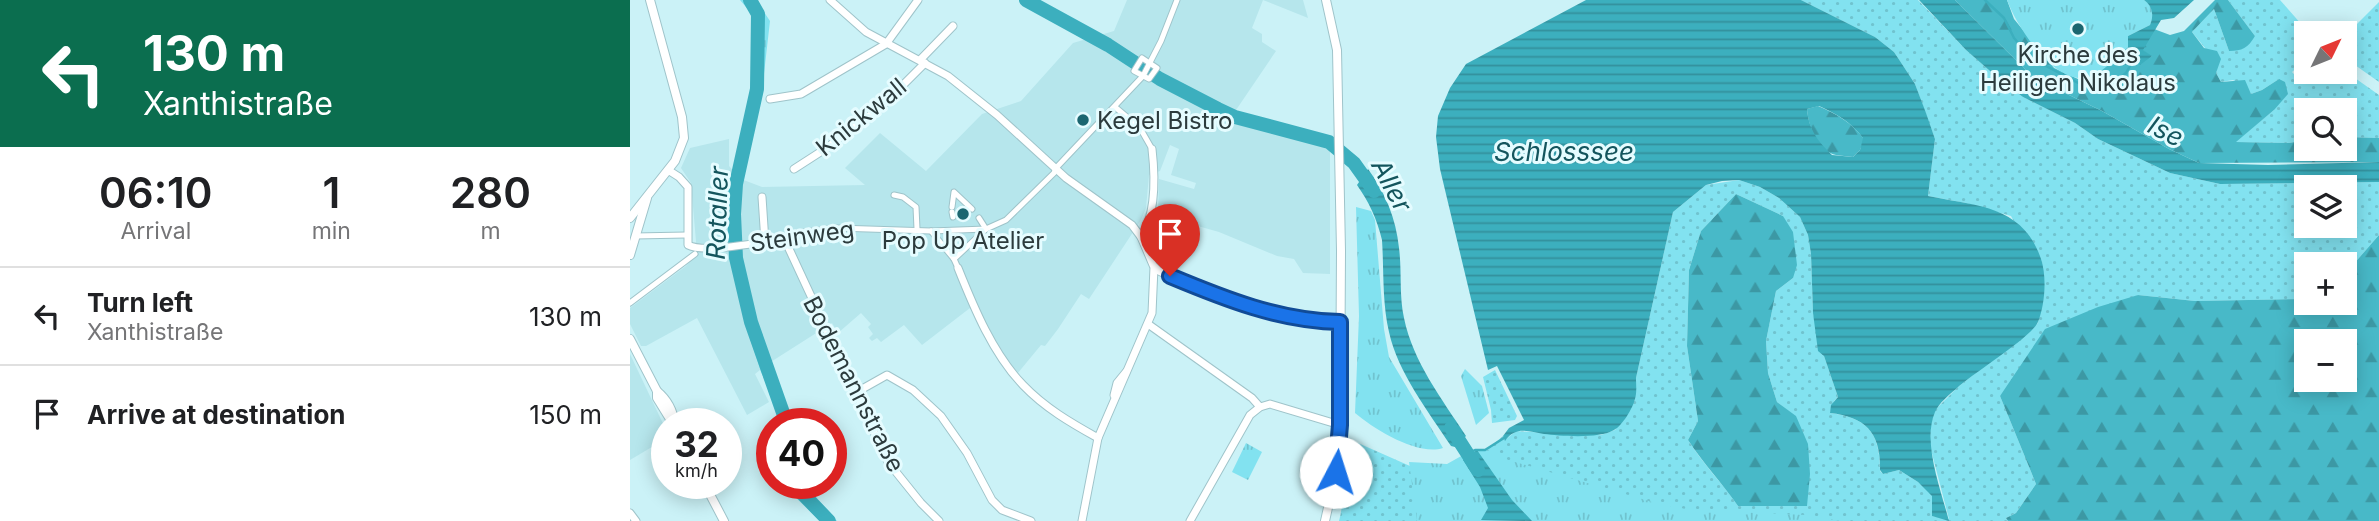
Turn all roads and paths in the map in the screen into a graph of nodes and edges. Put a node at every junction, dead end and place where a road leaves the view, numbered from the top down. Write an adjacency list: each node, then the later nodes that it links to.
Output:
1 (650, 0): 16 (street)
2 (830, 0): 7 (street)
3 (918, 0): 7 (street, Knickwall)
4 (1177, 0): 9 (street, Steinweg)
5 (1326, 0): 38 (street)
6 (953, 26): 8 (street, Knickwall)
7 (886, 44): 8 (street); 11 (street)
8 (922, 61): 14 (street); 15 (street, Knickwall)
9 (1150, 63): 10 (street, Steinweg); 10 (street, Steinweg)
10 (1143, 76): 12 (street, Steinweg)
11 (770, 99)
12 (1115, 107): 13 (street); 14 (street, Steinweg)
13 (1152, 149): 29 (street)
14 (1056, 168): 24 (street, Steinweg); 29 (street)
15 (794, 169)
16 (668, 170): 17 (street); 31 (street, Steinweg)
17 (648, 195): 21 (street); 28 (street)
18 (894, 195): 23 (street)
19 (762, 197): 31 (street)
20 (972, 209): 25 (street)
21 (630, 218)
22 (978, 218): 24 (street)
23 (917, 229): 26 (street, Steinweg); 30 (street, Steinweg)
24 (985, 229): 25 (street, Steinweg); 34 (street, Steinweg)
25 (955, 230): 26 (street, Steinweg)
26 (931, 231): 34 (street)
27 (686, 234): 28 (street)
28 (635, 236): 33 (street)
29 (1141, 237): 35 (street)
30 (784, 238): 31 (street, Steinweg); 41 (street, Bodemannstraße)
31 (765, 242)
32 (695, 254): 37 (street)
33 (630, 256)
34 (954, 259): 36 (street)
35 (1154, 267): 38 (street); 39 (street)
36 (958, 268): 45 (street)
37 (632, 301)
38 (1340, 322): 44 (street)
39 (1148, 324): 42 (street); 45 (street)
40 (630, 339): 43 (street)
41 (855, 393): 50 (street, Bodemannstraße); 51 (street)
42 (1259, 407): 44 (street); 53 (street)
43 (670, 408)
44 (1340, 425): 54 (street)
45 (1098, 438): 52 (street)
46 (712, 499): 49 (street)
47 (630, 513): 48 (street)
48 (636, 521)
49 (724, 521)
50 (939, 521)
51 (1031, 521)
52 (1082, 521)
53 (1190, 521)
54 (1325, 521)

